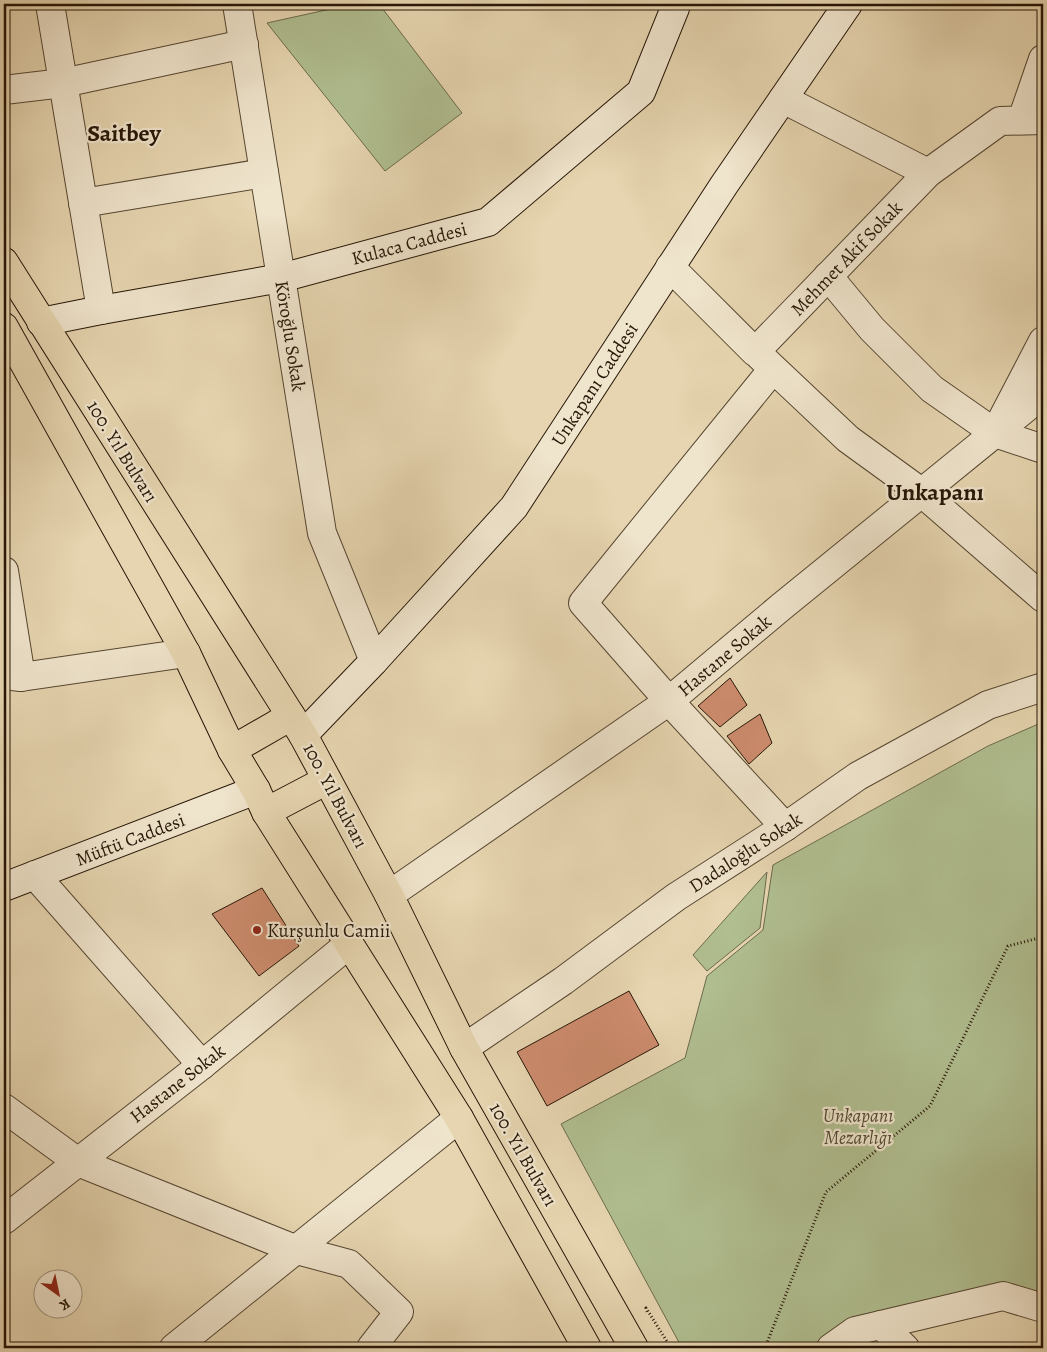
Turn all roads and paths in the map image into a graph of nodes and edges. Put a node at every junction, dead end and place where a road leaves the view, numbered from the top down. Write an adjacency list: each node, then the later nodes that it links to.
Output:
1 (50, 4): 7 (street)
2 (237, 4): 5 (street, Köroğlu Sokak)
3 (673, 4): 17 (street, Kulaca Caddesi)
4 (848, 4): 9 (street, Unkapanı Caddesi)
5 (244, 44): 7 (street); 11 (street, Köroğlu Sokak)
6 (1043, 59): 10 (street)
7 (63, 83): 8 (street); 13 (street)
8 (4, 90)
9 (783, 99): 12 (street); 15 (street, Unkapanı Caddesi)
10 (1032, 120): 12 (street, Mehmet Akif Sokak)
11 (264, 173): 13 (street); 17 (street, Köroğlu Sokak)
12 (928, 173): 16 (street, Mehmet Akif Sokak)
13 (83, 203): 18 (street)
14 (4, 262): 19 (main road, 100. Yıl Bulvarı)
15 (670, 267): 22 (street); 30 (street, Unkapanı Caddesi)
16 (828, 276): 22 (street, Mehmet Akif Sokak); 24 (street)
17 (282, 278): 18 (street, Kulaca Caddesi); 30 (street, Köroğlu Sokak)
18 (101, 310): 19 (street, Kulaca Caddesi)
19 (41, 322): 34 (main road, 100. Yıl Bulvarı)
20 (7, 341): 29 (main road, 100. Yıl Bulvarı)
21 (1043, 341): 24 (street)
22 (764, 360): 26 (street); 33 (street, Mehmet Akif Sokak)
23 (1043, 394): 24 (street, Hastane Sokak)
24 (995, 433): 25 (street); 26 (street, Hastane Sokak)
25 (1043, 449)
26 (921, 492): 28 (street); 33 (street, Hastane Sokak)
27 (4, 571): 31 (street)
28 (1043, 598)
29 (186, 653): 31 (street); 35 (main road, 100. Yıl Bulvarı)
30 (374, 661): 34 (street, Unkapanı Caddesi)
31 (12, 676)
32 (1043, 687): 38 (street, Dadaloğlu Sokak)
33 (669, 701): 38 (street); 41 (street, Hastane Sokak)
34 (297, 726): 35 (main road); 36 (main road, 100. Yıl Bulvarı)
35 (232, 750): 37 (main road, 100. Yıl Bulvarı)
36 (327, 780): 37 (main road); 41 (main road, 100. Yıl Bulvarı)
37 (261, 801): 39 (street, Müftü Caddesi); 43 (main road, 100. Yıl Bulvarı)
38 (785, 826): 44 (street, Dadaloğlu Sokak)
39 (34, 875): 40 (street, Müftü Caddesi); 45 (street)
40 (4, 887)
41 (389, 894): 44 (main road, 100. Yıl Bulvarı)
42 (1043, 937): 57 (path)
43 (349, 944): 45 (street, Hastane Sokak); 47 (main road, 100. Yıl Bulvarı)
44 (464, 1048): 56 (main road, 100. Yıl Bulvarı)
45 (202, 1065): 48 (street, Hastane Sokak)
46 (4, 1108): 48 (street)
47 (459, 1118): 50 (street); 55 (main road, 100. Yıl Bulvarı)
48 (78, 1162): 49 (street, Hastane Sokak); 50 (street)
49 (4, 1220)
50 (297, 1250): 53 (street); 54 (street)
51 (1043, 1308): 52 (street)
52 (881, 1325): 58 (street); 59 (street)
53 (174, 1348)
54 (371, 1348)
55 (587, 1348)
56 (634, 1348)
57 (765, 1348)
58 (831, 1348)
59 (905, 1348)

